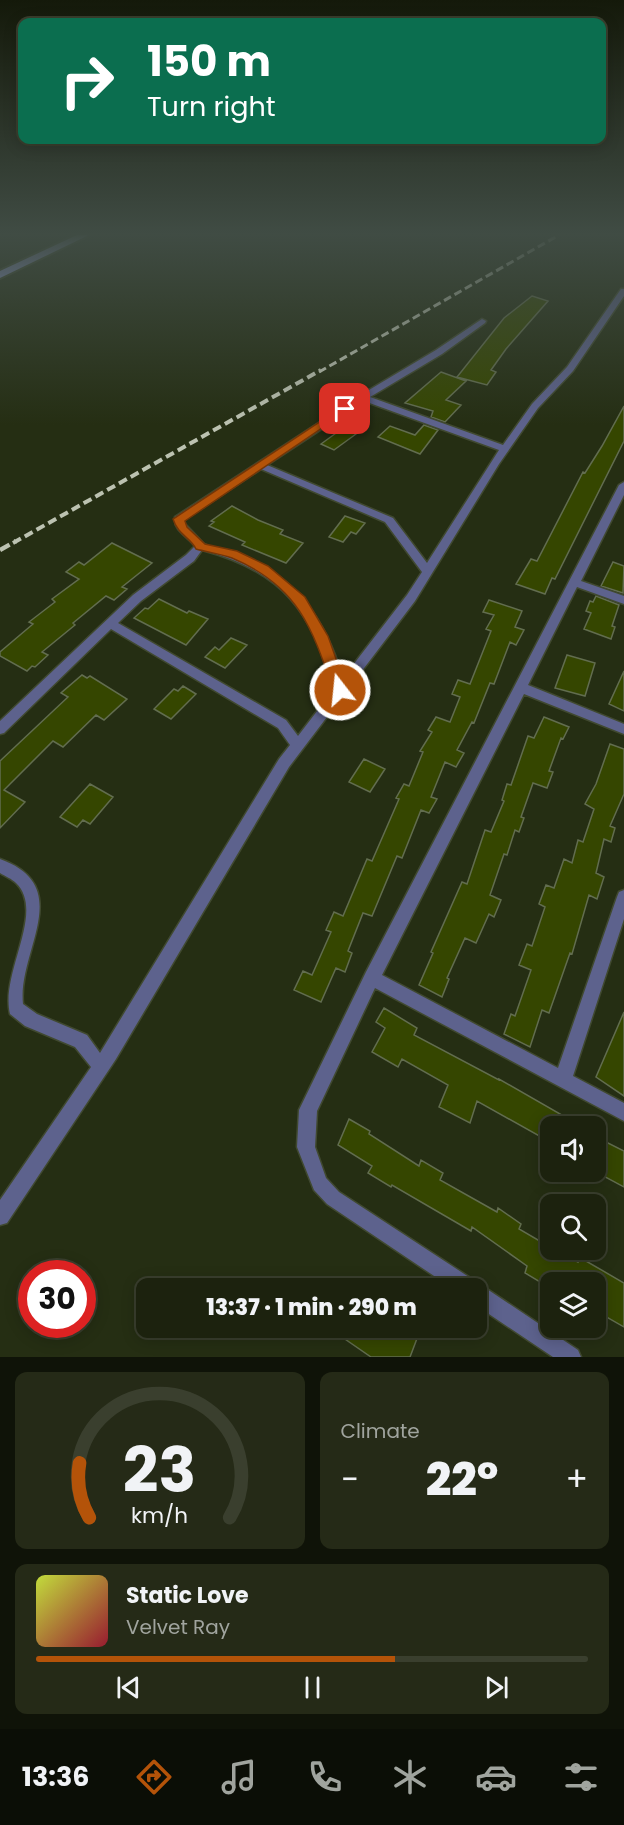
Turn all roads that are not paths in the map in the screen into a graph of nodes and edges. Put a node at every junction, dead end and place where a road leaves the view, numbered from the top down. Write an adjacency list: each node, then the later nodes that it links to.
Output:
1 (619, 298): 4 (street)
2 (482, 321): 3 (street)
3 (363, 398): 4 (street); 5 (street)
4 (504, 449): 8 (street)
5 (259, 465): 7 (street); 8 (street)
6 (624, 485): 9 (street)
7 (200, 546): 11 (street); 13 (street)
8 (427, 571): 13 (street)
9 (573, 582): 10 (street); 12 (street)
10 (624, 600)
11 (111, 624): 14 (street); 16 (street)
12 (520, 687): 15 (street); 19 (street)
13 (340, 690): 16 (street)
14 (0, 729)
15 (624, 729)
16 (297, 745): 20 (street)
17 (0, 865): 20 (street)
18 (624, 897): 21 (street)
19 (372, 978): 21 (street); 24 (street)
20 (101, 1067): 23 (street)
21 (563, 1079): 22 (street)
22 (624, 1112)
23 (0, 1216)
24 (453, 1278)
25 (487, 1301): 26 (street)
26 (571, 1357)

